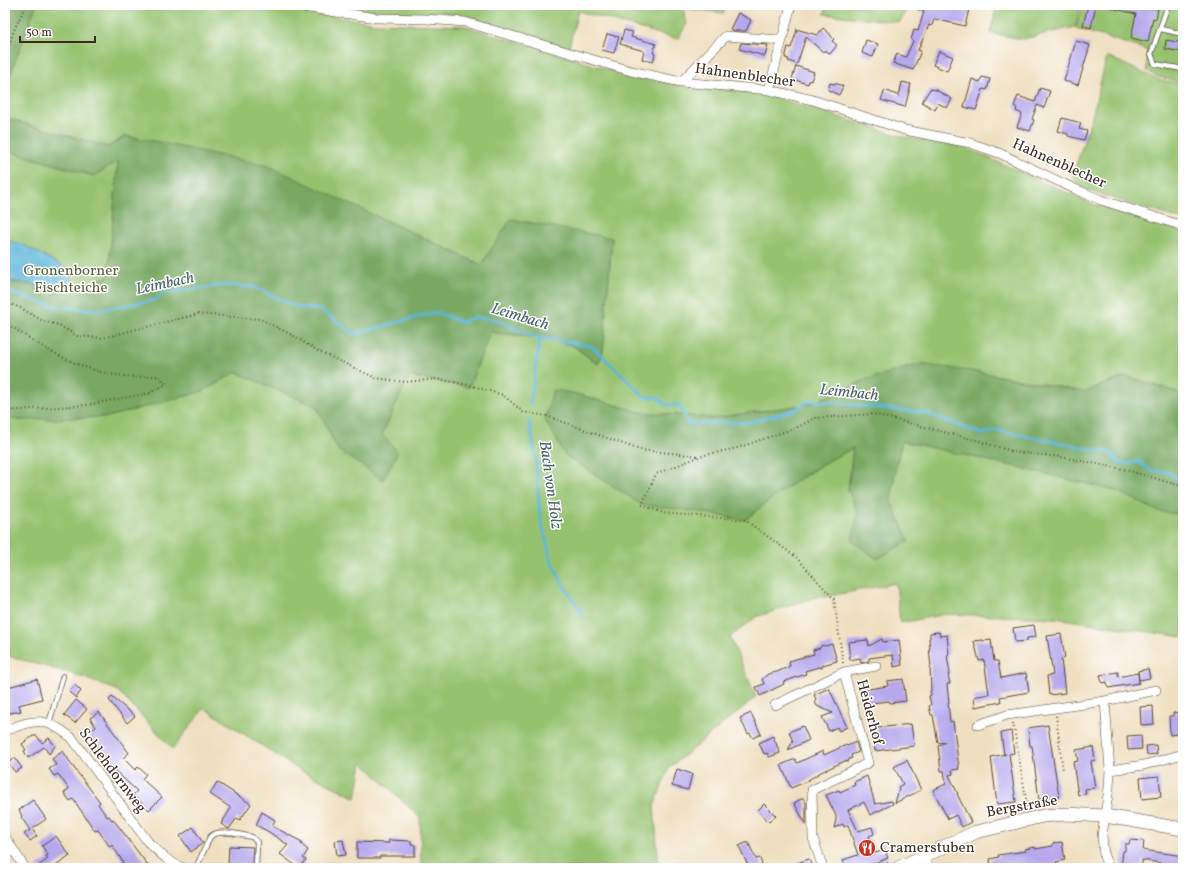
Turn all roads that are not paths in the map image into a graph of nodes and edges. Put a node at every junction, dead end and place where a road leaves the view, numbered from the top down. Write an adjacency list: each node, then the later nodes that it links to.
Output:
1 (289, 5): 8 (street, Hahnenblecher)
2 (1168, 5): 4 (lane)
3 (790, 9): 6 (street)
4 (1161, 29): 5 (lane); 7 (lane)
5 (1183, 34)
6 (781, 40): 8 (street); 9 (street)
7 (1183, 69)
8 (681, 82): 9 (street, Hahnenblecher)
9 (769, 90): 10 (street, Hahnenblecher)
10 (1183, 226)
11 (876, 666): 12 (street, Heiderhof)
12 (844, 672): 16 (street, Heiderhof); 30 (street, Heiderhof)
13 (63, 676): 17 (lane)
14 (1156, 690): 15 (street)
15 (1105, 701): 18 (street); 21 (street)
16 (775, 705)
17 (49, 724): 19 (street, Schlehdornweg); 27 (street, Schlehdornweg)
18 (978, 725)
19 (5, 730)
20 (1183, 754): 21 (street)
21 (1110, 770): 22 (street)
22 (1105, 816): 23 (street, Bergstraße); 25 (street, Bergstraße); 33 (street)
23 (1183, 829)
24 (5, 837): 26 (street)
25 (923, 856): 31 (street, Bergstraße); 32 (street)
26 (25, 868)
27 (183, 868)
28 (196, 868): 29 (lane)
29 (256, 868)
30 (823, 868)
31 (898, 868)
32 (929, 868)
33 (1108, 868)

